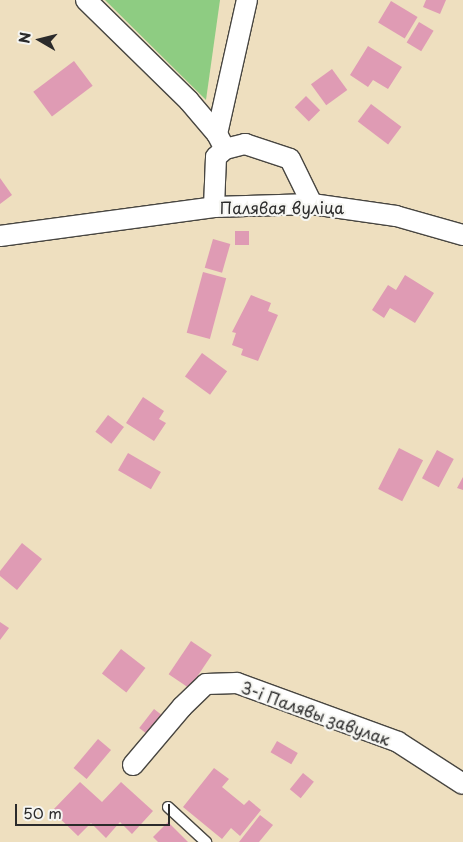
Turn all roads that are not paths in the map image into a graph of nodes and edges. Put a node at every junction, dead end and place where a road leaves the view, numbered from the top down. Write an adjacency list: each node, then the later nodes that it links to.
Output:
1 (86, 0): 3 (street)
2 (247, 0): 3 (street)
3 (221, 142): 4 (street); 5 (street)
4 (312, 204): 5 (street, Палявая вуліца); 6 (street, Палявая вуліца)
5 (214, 206): 7 (street, Палявая вуліца)
6 (463, 235)
7 (0, 236)
8 (133, 765): 9 (street, 3-і Палявы завулак)
9 (463, 784)
10 (168, 807): 11 (lane)
11 (206, 842)

